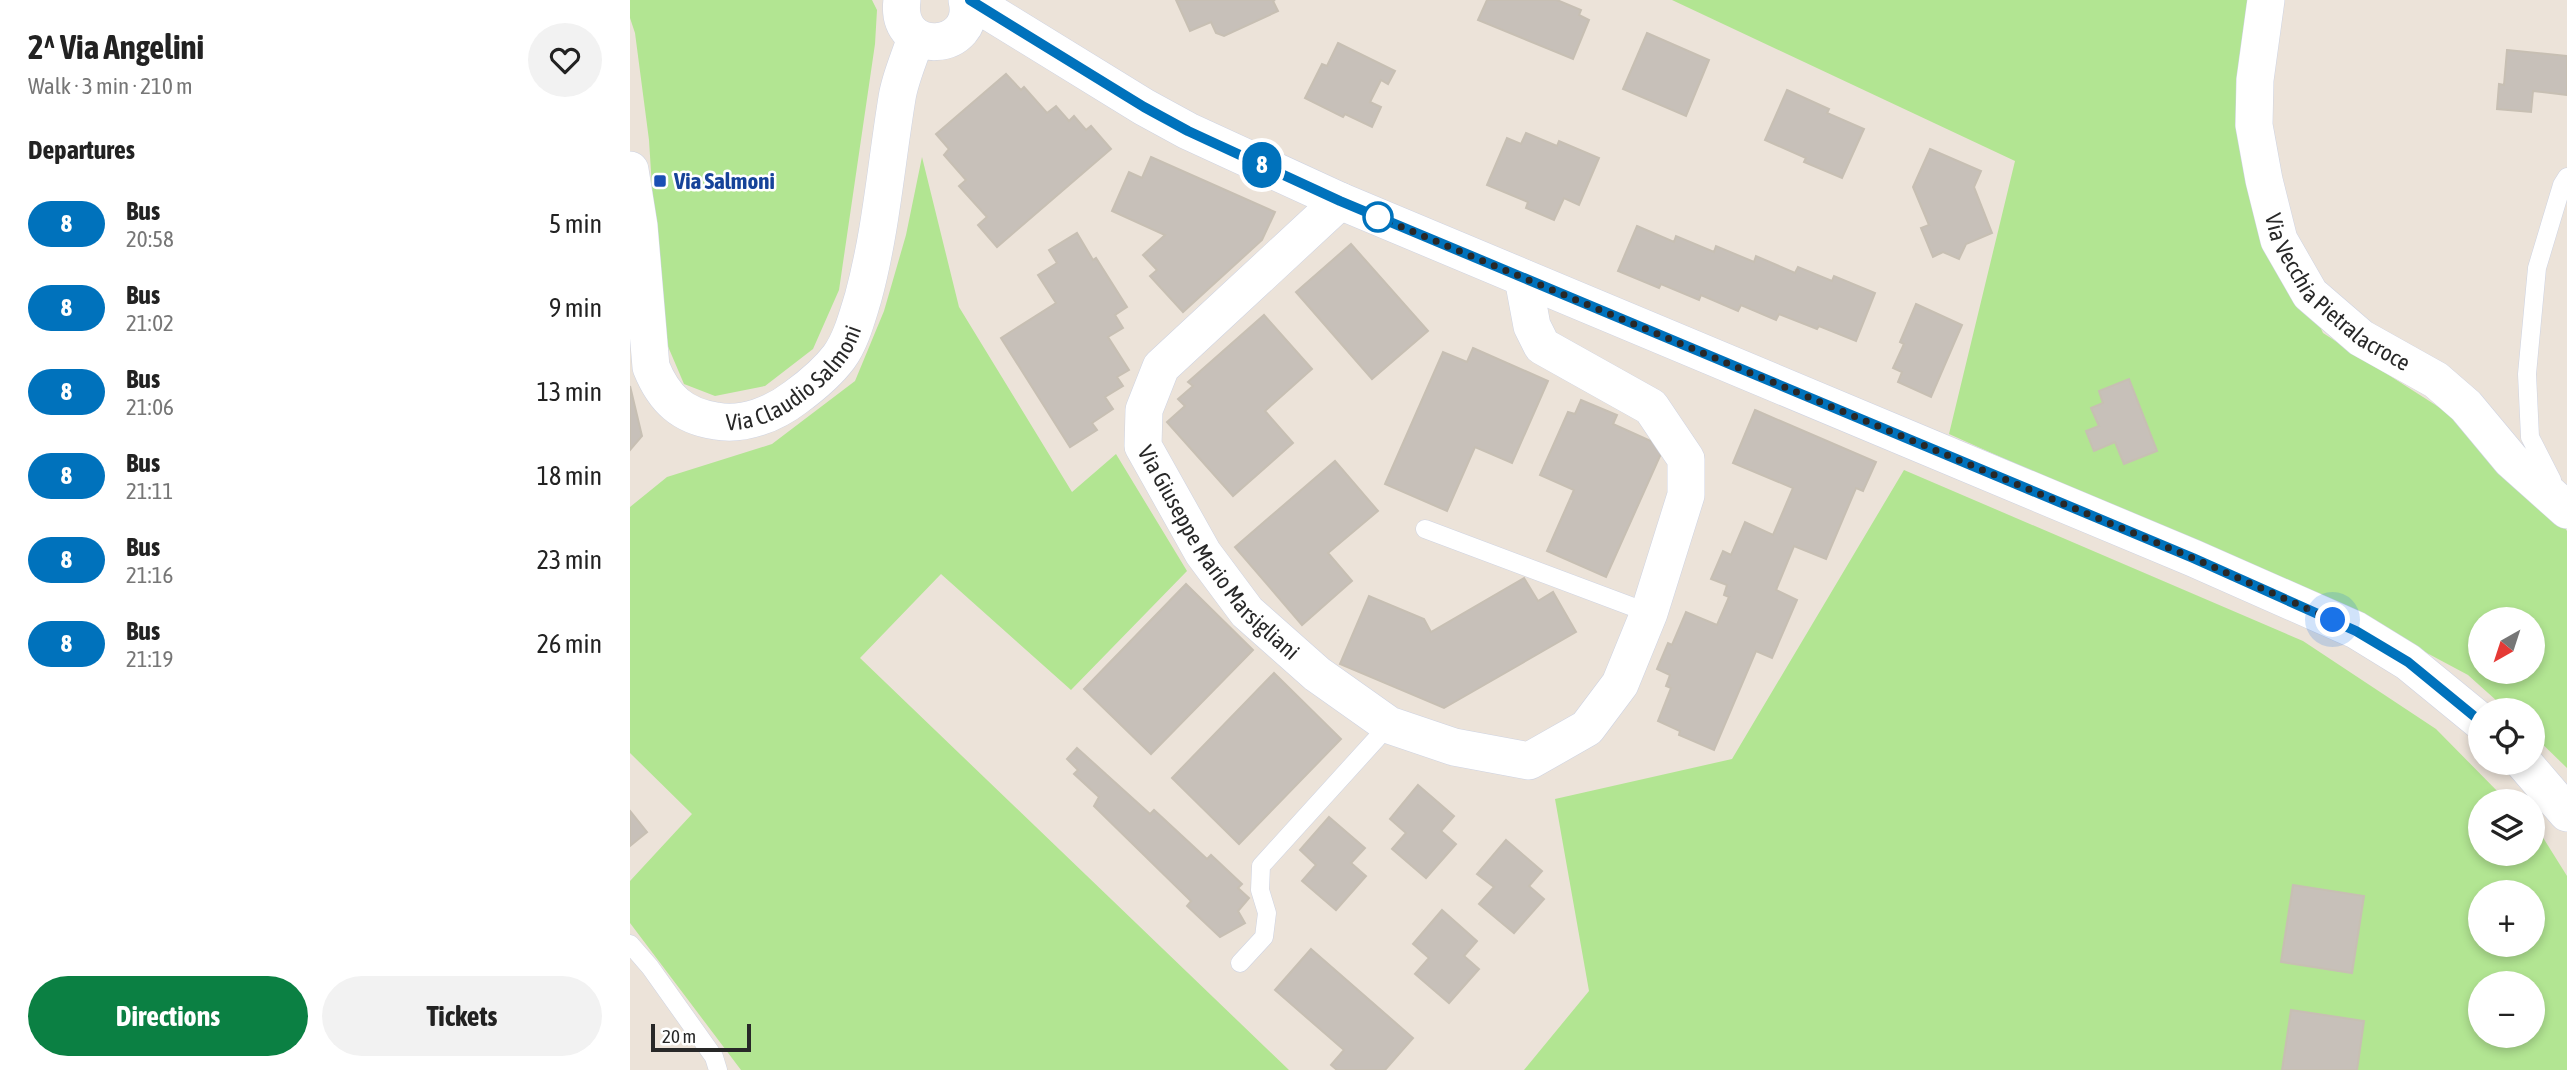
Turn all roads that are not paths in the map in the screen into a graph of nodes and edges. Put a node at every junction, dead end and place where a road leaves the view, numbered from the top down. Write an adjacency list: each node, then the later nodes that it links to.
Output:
1 (902, 0): 4 (street)
2 (2266, 0): 10 (street, Via Vecchia Pietralacroce)
3 (966, 10): 4 (street); 7 (street)
4 (916, 37): 5 (street, Via Claudio Salmoni)
5 (630, 170)
6 (2567, 177): 9 (lane)
7 (1340, 201): 8 (street); 14 (street, Via Giuseppe Mario Marsigliani)
8 (1523, 278): 12 (street, Via Giuseppe Mario Marsigliani); 13 (street)
9 (2567, 504)
10 (2567, 510)
11 (1425, 529): 12 (lane)
12 (1649, 612): 14 (street, Via Giuseppe Mario Marsigliani)
13 (2468, 711)
14 (1389, 725): 18 (lane)
15 (2534, 775): 16 (street)
16 (2567, 813)
17 (630, 944): 19 (lane)
18 (1240, 963)
19 (718, 1070)

